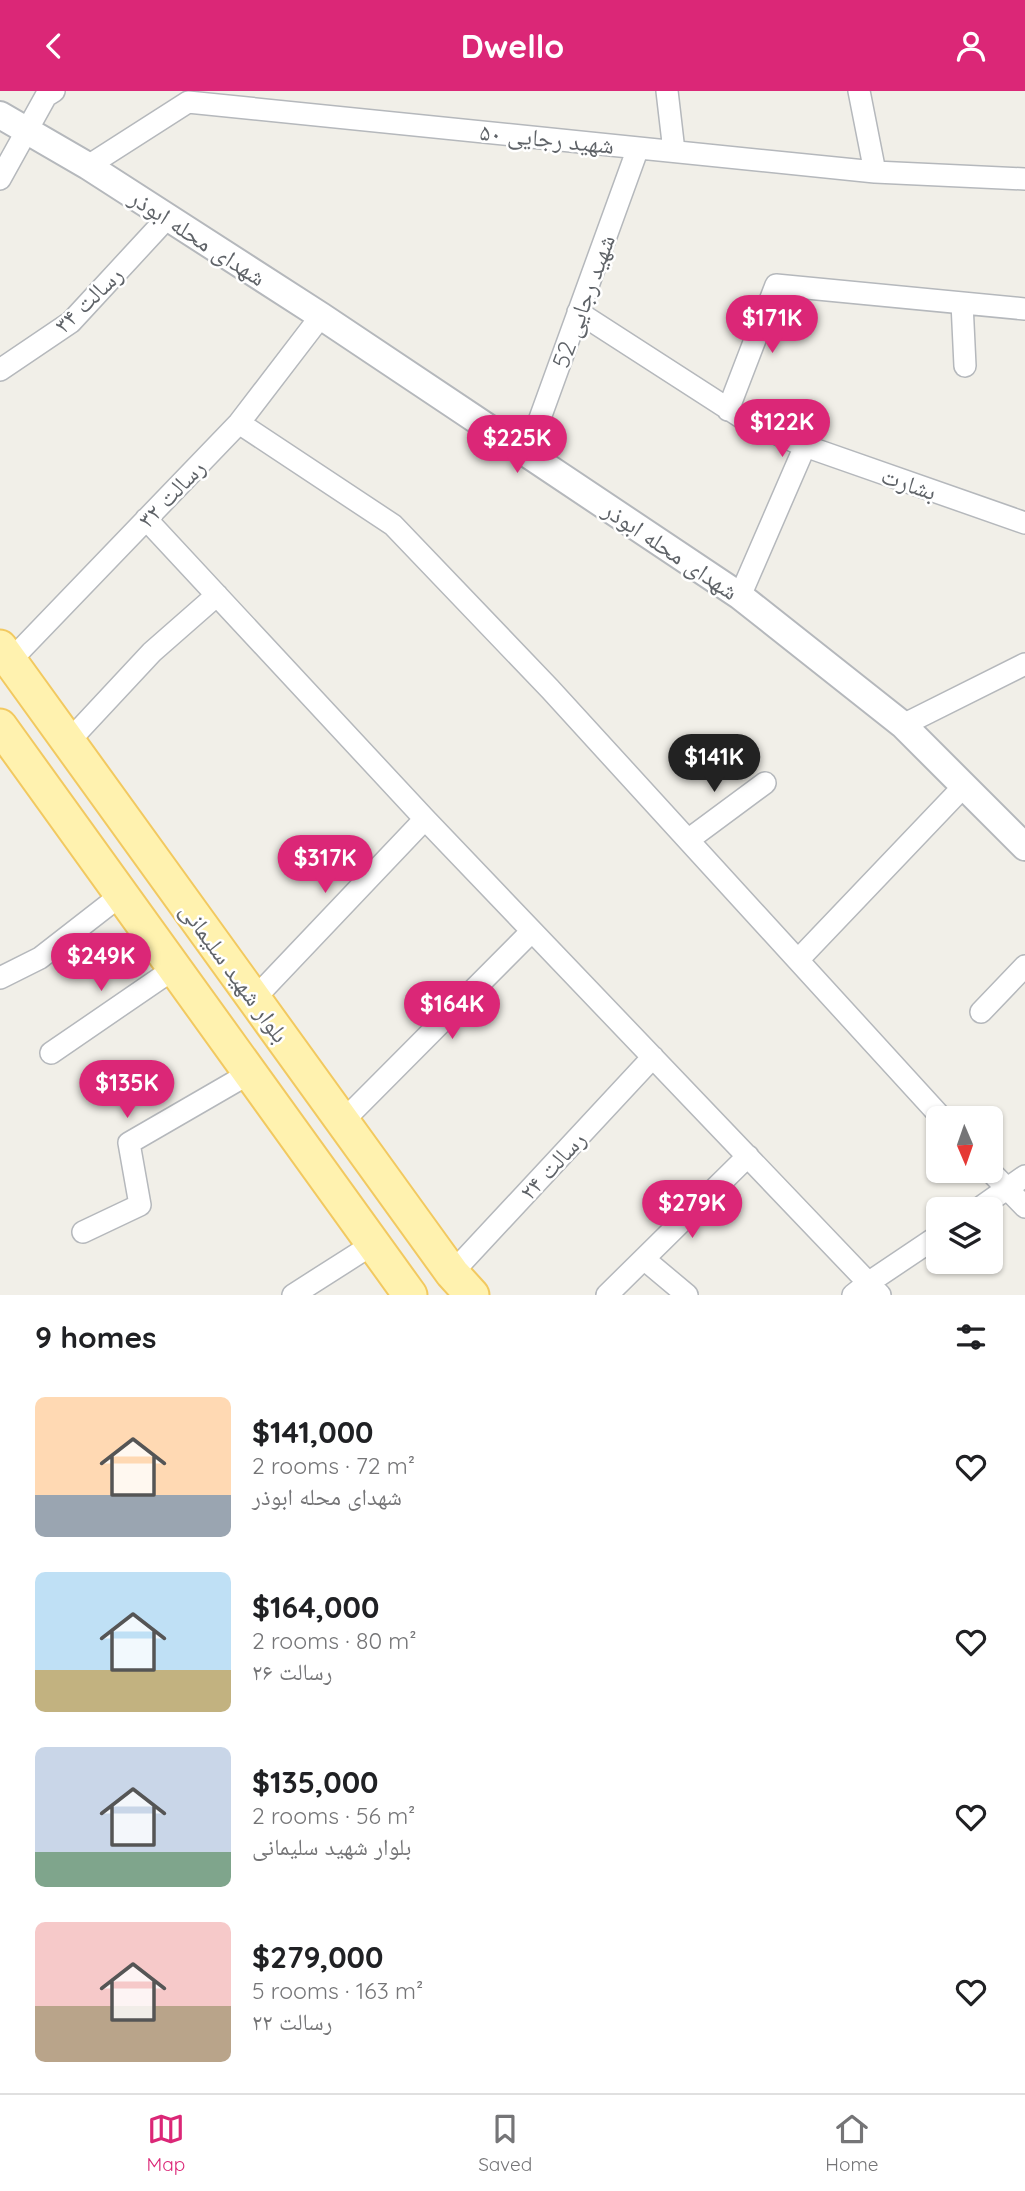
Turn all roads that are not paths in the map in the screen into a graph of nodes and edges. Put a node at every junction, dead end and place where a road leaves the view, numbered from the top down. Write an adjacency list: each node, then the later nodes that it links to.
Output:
1 (54, 91): 5 (street)
2 (667, 91): 7 (street)
3 (859, 91): 9 (street)
4 (0, 115): 5 (street, شهدای محله ابوذر)
5 (25, 130): 8 (street, شهدای محله ابوذر); 10 (street)
6 (638, 148): 7 (street, شهید رجایی ۵۰); 8 (street, شهید رجایی ۵۰); 15 (street, شهید رجایی 52)
7 (674, 151): 9 (street, شهید رجایی ۵۰)
8 (88, 166): 12 (street, شهدای محله ابوذر)
9 (875, 172): 11 (street, شهید رجایی ۵۰)
10 (0, 179)
11 (1025, 179)
12 (168, 217): 16 (street, شهدای محله ابوذر); 18 (street, رسالت ۳۴)
13 (962, 303): 14 (street); 17 (street); 19 (street)
14 (1025, 309)
15 (578, 313): 19 (street, بشارت); 22 (street, شهید رجایی 52)
16 (321, 316): 20 (street, رسالت ۳۲); 22 (street, شهدای محله ابوذر)
17 (965, 366)
18 (0, 370)
19 (728, 410): 21 (street, بشارت)
20 (239, 423): 23 (street, رسالت ۳۲); 35 (street)
21 (805, 446): 24 (street, بشارت); 26 (street)
22 (527, 454): 26 (street, شهدای محله ابوذر)
23 (146, 519): 25 (street); 27 (street, رسالت ۳۲)
24 (1025, 523)
25 (217, 596): 31 (street); 34 (street)
26 (740, 596): 29 (street, شهدای محله ابوذر)
27 (5, 654): 31 (main road, بلوار شهید سلیمانی)
28 (1025, 664): 29 (street)
29 (903, 725): 33 (street, شهدای محله ابوذر)
30 (0, 726): 37 (main road, بلوار شهید سلیمانی)
31 (69, 741): 43 (main road, بلوار شهید سلیمانی)
32 (765, 783): 35 (street)
33 (964, 786): 36 (street, شهدای محله ابوذر); 39 (street)
34 (425, 820): 38 (street); 43 (street)
35 (688, 840): 39 (street)
36 (1025, 847)
37 (121, 895): 41 (main road, بلوار شهید سلیمانی); 42 (street)
38 (532, 931): 46 (street); 49 (street)
39 (798, 960): 48 (street)
40 (1025, 966): 44 (street)
41 (175, 968): 45 (street); 47 (main road, بلوار شهید سلیمانی)
42 (0, 978)
43 (254, 999): 49 (main road, بلوار شهید سلیمانی)
44 (981, 1012)
45 (51, 1052)
46 (653, 1056): 50 (street); 60 (street, رسالت ۲۴)
47 (250, 1073): 56 (street); 57 (main road, بلوار شهید سلیمانی)
48 (931, 1106)
49 (342, 1121): 60 (main road, بلوار شهید سلیمانی)
50 (748, 1156): 59 (street); 61 (street)
51 (1025, 1176): 53 (street)
52 (1001, 1183): 53 (street)
53 (1007, 1190): 54 (street); 55 (street)
54 (996, 1197)
55 (1025, 1207)
56 (83, 1232)
57 (373, 1244): 62 (street); 63 (main road, بلوار شهید سلیمانی)
58 (926, 1245): 61 (street)
59 (644, 1259): 64 (street); 65 (street)
60 (462, 1284)
61 (867, 1291)
62 (293, 1295)
63 (410, 1295)
64 (607, 1295)
65 (687, 1295)

